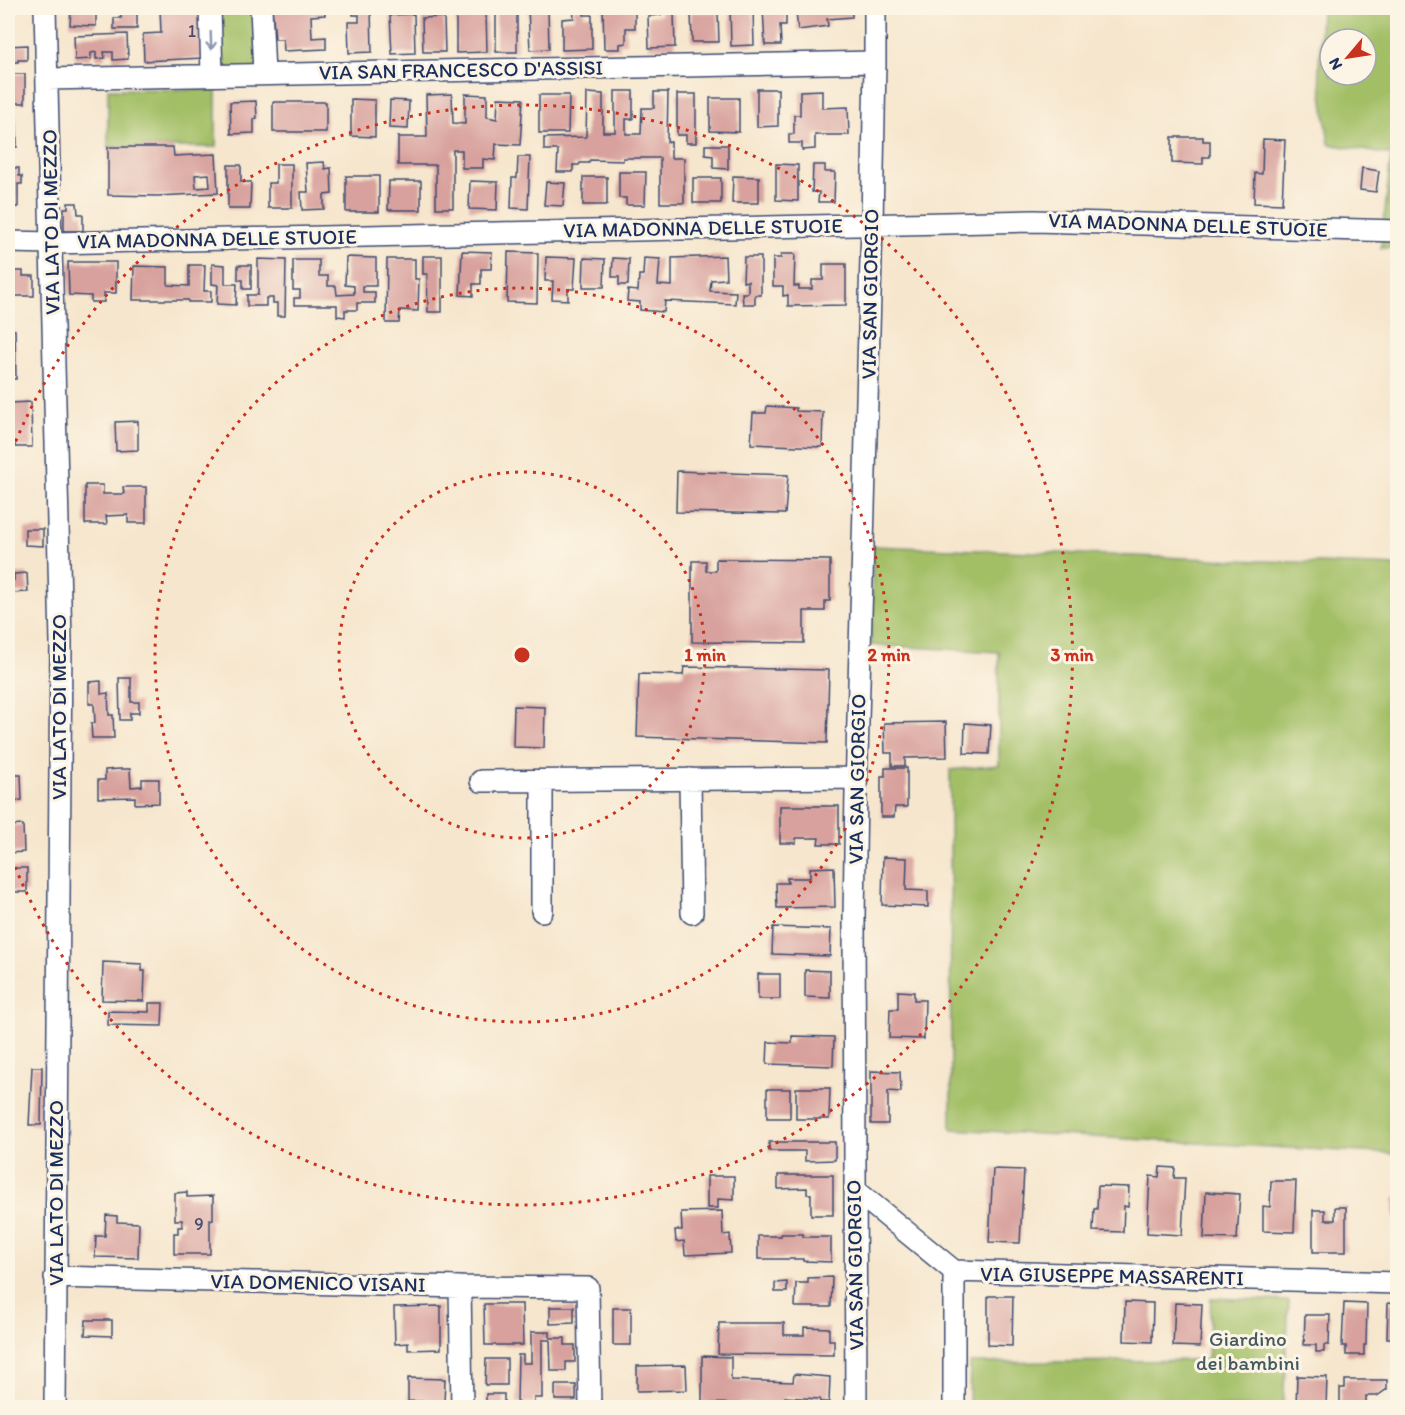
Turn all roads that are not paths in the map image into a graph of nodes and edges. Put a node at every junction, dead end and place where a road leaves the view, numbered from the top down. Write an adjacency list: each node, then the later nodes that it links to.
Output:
1 (45, 8): 8 (street, VIA LATO DI MEZZO)
2 (210, 8): 7 (street, one-way to 7)
3 (261, 8): 6 (street)
4 (875, 8): 5 (street, VIA SAN GIORGIO)
5 (875, 62): 6 (street, VIA SAN FRANCESCO D'ASSISI); 9 (street, VIA SAN GIORGIO)
6 (264, 74): 7 (street, VIA SAN FRANCESCO D'ASSISI)
7 (212, 75): 8 (street, VIA SAN FRANCESCO D'ASSISI)
8 (47, 79): 12 (street, VIA LATO DI MEZZO)
9 (872, 224): 10 (street, VIA MADONNA DELLE STUOIE); 12 (street, VIA MADONNA DELLE STUOIE); 13 (street, VIA SAN GIORGIO)
10 (1398, 231)
11 (8, 242): 12 (street, VIA MADONNA DELLE STUOIE)
12 (52, 243): 21 (street, VIA LATO DI MEZZO)
13 (856, 778): 14 (street); 19 (street, VIA SAN GIORGIO)
14 (690, 779): 15 (street); 18 (street)
15 (542, 781): 16 (street); 17 (street)
16 (481, 782)
17 (542, 911)
18 (692, 913)
19 (855, 1190): 20 (street, VIA GIUSEPPE MASSARENTI); 27 (street, VIA SAN GIORGIO)
20 (954, 1271): 22 (street, VIA GIUSEPPE MASSARENTI); 28 (street)
21 (55, 1277): 23 (street, VIA DOMENICO VISANI); 24 (street, VIA LATO DI MEZZO)
22 (1398, 1283)
23 (460, 1287): 25 (street); 26 (street, VIA DOMENICO VISANI)
24 (55, 1407)
25 (462, 1407)
26 (590, 1407)
27 (856, 1407)
28 (954, 1407)

